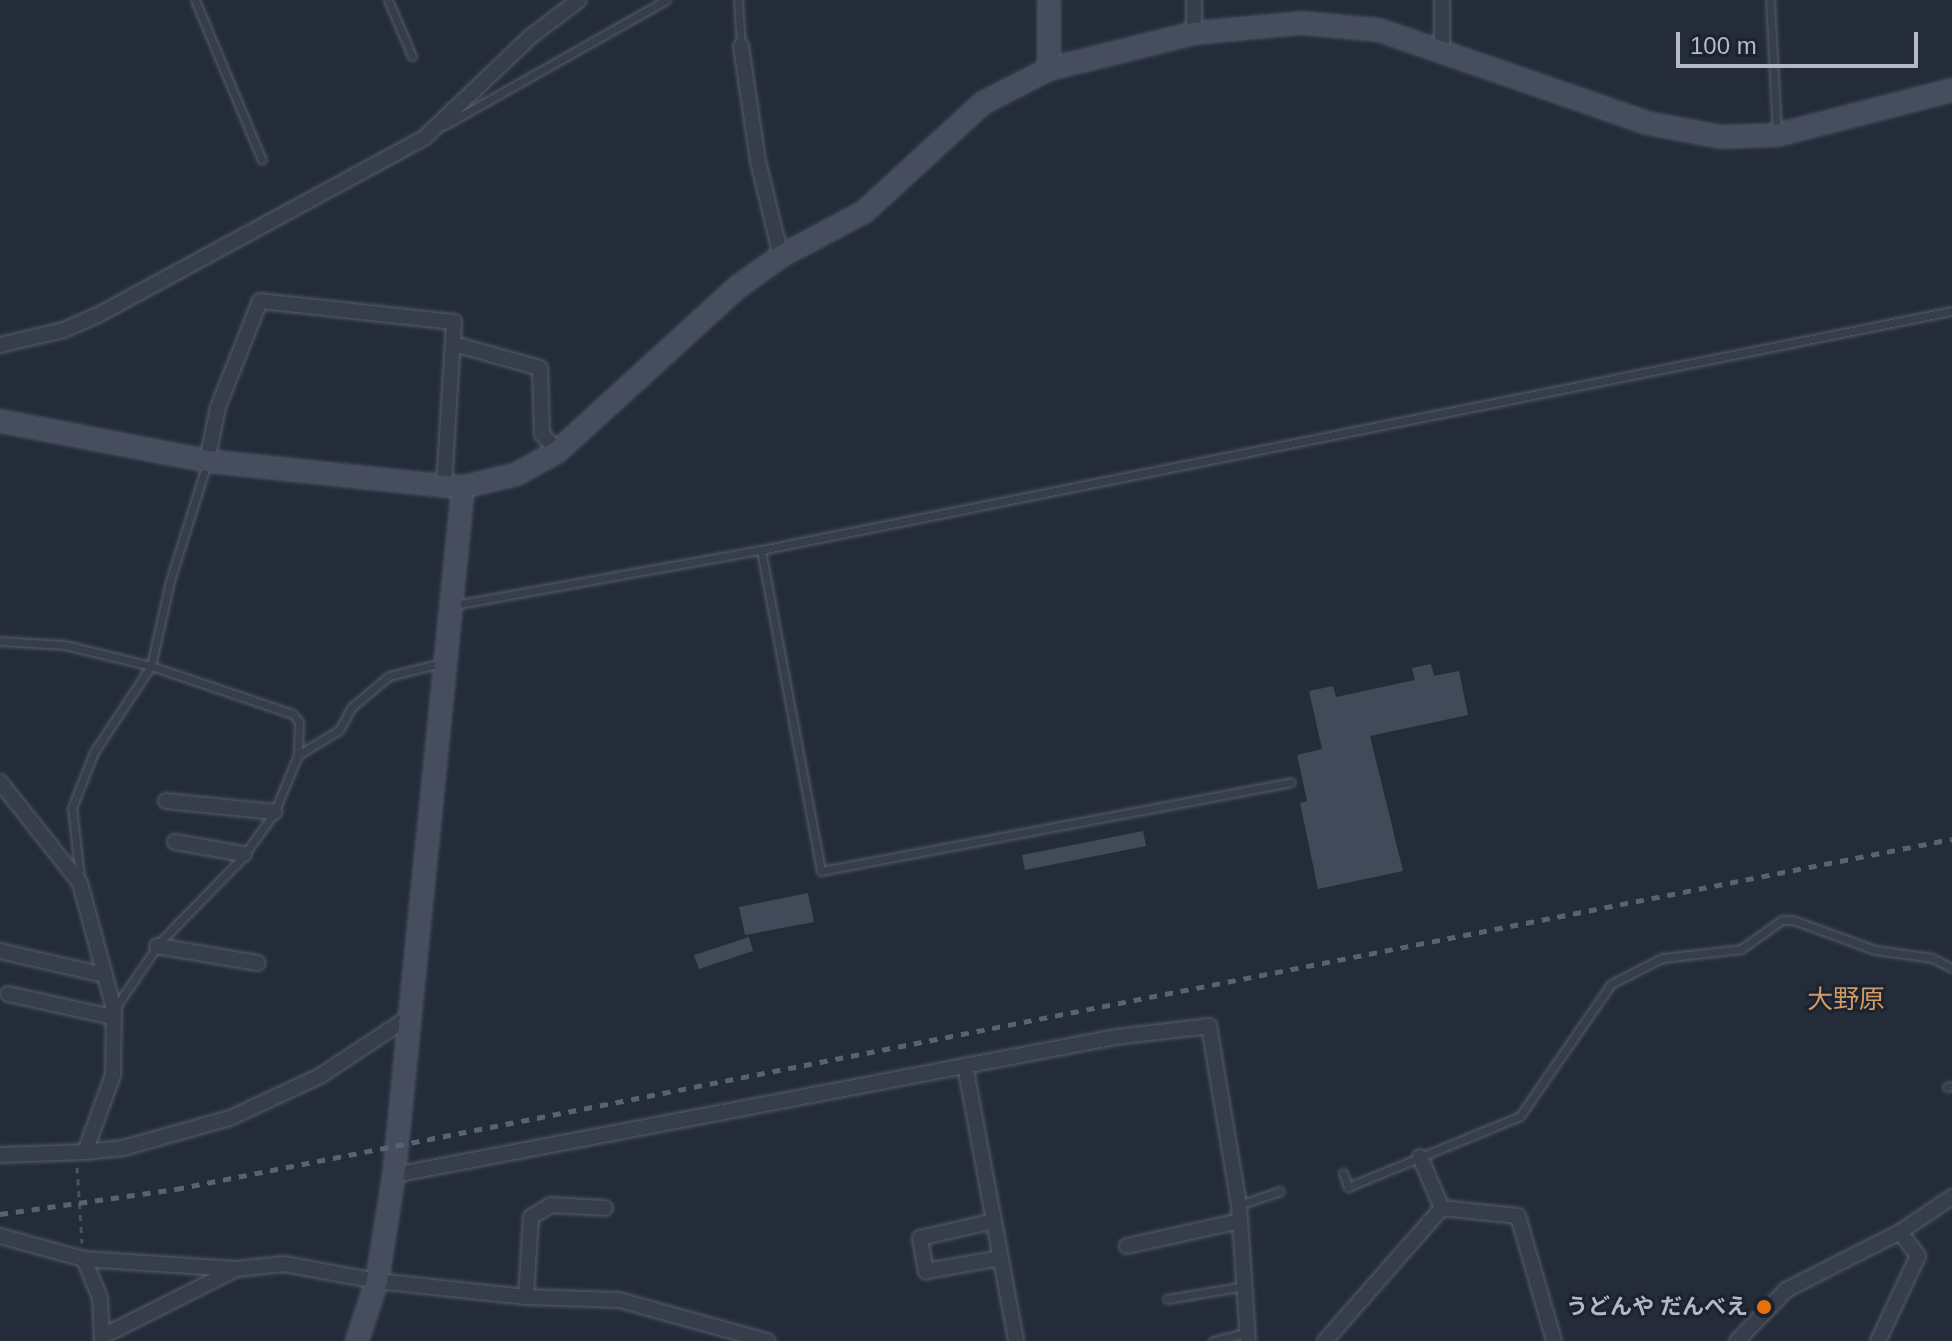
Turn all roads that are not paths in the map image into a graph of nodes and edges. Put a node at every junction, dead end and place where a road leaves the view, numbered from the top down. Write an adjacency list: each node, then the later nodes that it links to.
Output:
1 (195, 0): 18 (lane)
2 (388, 0): 13 (lane)
3 (579, 0): 16 (street)
4 (666, 0): 16 (lane)
5 (738, 0): 11 (lane)
6 (1049, 0): 14 (street)
7 (1194, 0): 10 (street)
8 (1442, 0): 12 (street)
9 (1770, 0): 17 (lane)
10 (1194, 33): 12 (street); 14 (street)
11 (741, 46): 19 (street)
12 (1442, 48): 17 (street)
13 (412, 56)
14 (1049, 69): 19 (street)
15 (1952, 90): 17 (street)
16 (433, 131): 22 (street)
17 (1777, 135)
18 (262, 160)
19 (781, 256): 24 (street)
20 (1952, 311): 27 (lane)
21 (454, 344): 24 (street); 25 (street); 26 (street)
22 (0, 345)
23 (0, 421): 25 (street)
24 (558, 451): 26 (street)
25 (207, 461): 26 (street); 31 (lane)
26 (454, 487): 28 (street)
27 (761, 550): 28 (lane); 34 (lane)
28 (452, 606): 30 (street)
29 (0, 641): 31 (lane)
30 (448, 661): 32 (lane); 47 (street)
31 (151, 666): 32 (lane); 39 (lane)
32 (298, 755): 36 (lane)
33 (0, 782): 39 (street)
34 (1291, 782)
35 (166, 801): 36 (street)
36 (274, 812): 38 (lane)
37 (175, 842): 38 (street)
38 (244, 854): 40 (lane)
39 (80, 883): 44 (street)
40 (157, 946): 42 (street); 46 (lane)
41 (0, 951): 44 (street)
42 (258, 963)
43 (1952, 968): 51 (lane)
44 (104, 975): 46 (street)
45 (8, 994): 46 (street)
46 (114, 1013): 49 (street)
47 (412, 1015): 49 (street); 53 (street)
48 (965, 1065): 53 (street); 58 (street); 59 (street)
49 (80, 1152): 50 (street)
50 (0, 1155)
51 (1420, 1157): 52 (lane); 57 (street)
52 (1343, 1173)
53 (394, 1175): 66 (street)
54 (1280, 1191): 58 (lane)
55 (1952, 1197): 60 (street)
56 (605, 1208): 68 (street)
57 (1442, 1208): 76 (street); 77 (street)
58 (1240, 1213): 62 (street); 67 (street)
59 (994, 1221): 63 (street); 63 (street)
60 (1900, 1232): 78 (street); 79 (street)
61 (0, 1236): 64 (street)
62 (1127, 1246)
63 (1001, 1258): 74 (street)
64 (84, 1259): 65 (street); 71 (street)
65 (236, 1269): 66 (street); 71 (street)
66 (377, 1281): 68 (street); 72 (street)
67 (1245, 1286): 69 (lane); 70 (street)
68 (526, 1297): 73 (street)
69 (1167, 1299)
70 (1248, 1337): 75 (lane)
71 (103, 1338)
72 (357, 1341)
73 (767, 1341)
74 (1016, 1341)
75 (1213, 1341)
76 (1325, 1341)
77 (1554, 1341)
78 (1737, 1341)
79 (1878, 1341)

